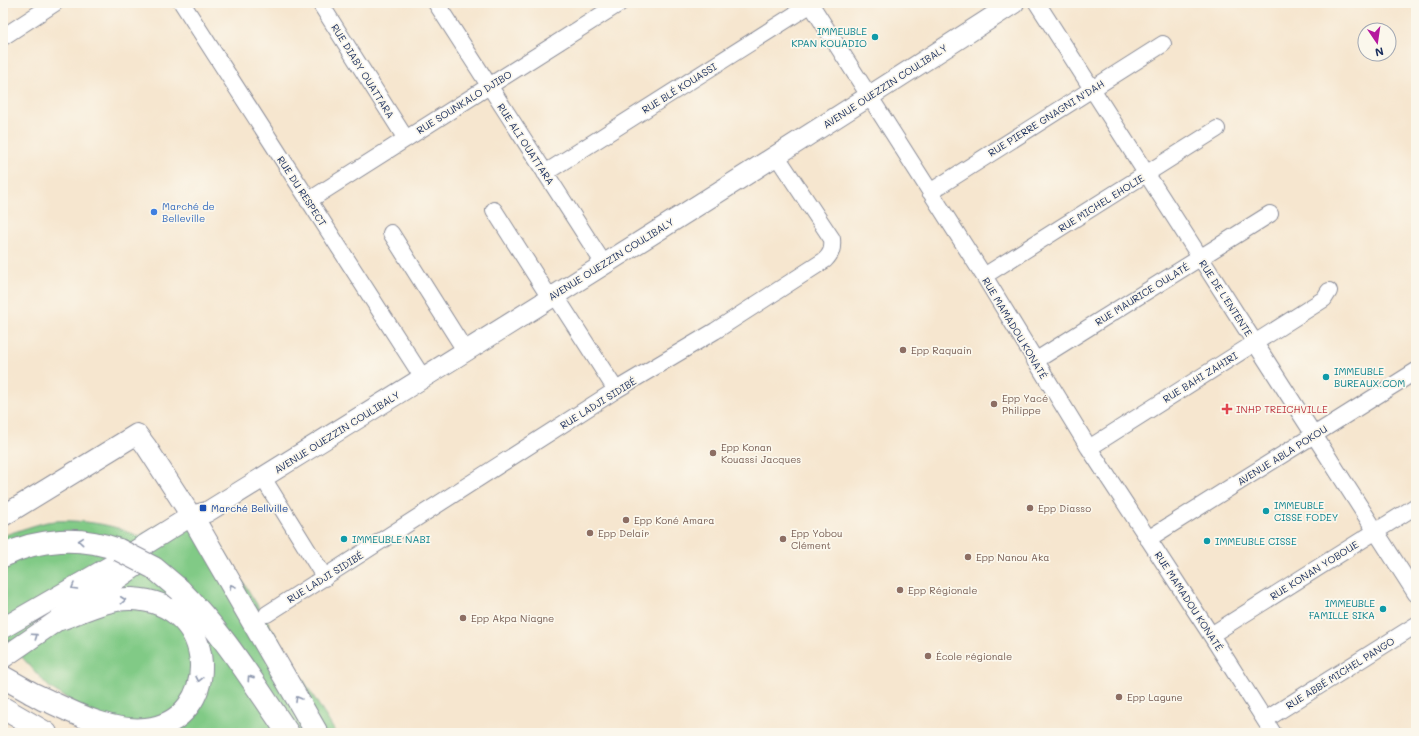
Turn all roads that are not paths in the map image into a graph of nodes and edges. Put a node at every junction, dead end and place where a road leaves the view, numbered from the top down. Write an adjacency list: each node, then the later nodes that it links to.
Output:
1 (55, 3): 9 (street)
2 (182, 3): 20 (street, RUE DU RESPECT)
3 (320, 3): 15 (street, RUE DIABY OUATTARA)
4 (436, 3): 11 (street, RUE ALI OUATTARA)
5 (620, 3): 11 (street, RUE SOUNKALO DJIBO)
6 (1014, 3): 13 (street, AVENUE OUEZZIN COULIBALY)
7 (1036, 3): 12 (street, RUE DE L'ENTENTE)
8 (811, 4): 13 (street, RUE MAMADOU KONATÉ); 17 (street, RUE BLÉ KOUASSI)
9 (3, 36)
10 (1163, 44): 12 (street, RUE PIERRE GNAGNI N'DAH)
11 (489, 86): 15 (street, RUE SOUNKALO DJIBO); 17 (street, RUE ALI OUATTARA)
12 (1092, 89): 18 (street, RUE DE L'ENTENTE); 19 (street, RUE PIERRE GNAGNI N'DAH)
13 (870, 96): 16 (street, AVENUE OUEZZIN COULIBALY); 19 (street, RUE MAMADOU KONATÉ)
14 (1217, 129): 18 (street, RUE MICHEL EHOLIE)
15 (406, 139): 20 (street, RUE SOUNKALO DJIBO)
16 (776, 155): 25 (street, AVENUE OUEZZIN COULIBALY); 34 (street, RUE LADJI SIDIBÉ)
17 (545, 173): 25 (street, RUE ALI OUATTARA)
18 (1146, 174): 24 (street, RUE DE L'ENTENTE); 26 (street, RUE MICHEL EHOLIE)
19 (930, 192): 26 (street, RUE MAMADOU KONATÉ)
20 (308, 201): 33 (street, RUE DU RESPECT)
21 (494, 210): 28 (street)
22 (1270, 214): 24 (street, RUE MAURICE OULATÉ)
23 (391, 233): 30 (street)
24 (1200, 258): 29 (street, RUE DE L'ENTENTE); 31 (street, RUE MAURICE OULATÉ)
25 (604, 264): 28 (street, AVENUE OUEZZIN COULIBALY)
26 (984, 276): 31 (street, RUE MAMADOU KONATÉ)
27 (1329, 291): 29 (street, RUE BAHI ZAHIRI)
28 (552, 296): 30 (street, AVENUE OUEZZIN COULIBALY); 34 (street)
29 (1255, 343): 35 (street, RUE DE L'ENTENTE); 36 (street, RUE BAHI ZAHIRI)
30 (466, 352): 33 (street, AVENUE OUEZZIN COULIBALY)
31 (1035, 361): 36 (street, RUE MAMADOU KONATÉ)
32 (1416, 371): 35 (street, AVENUE ABLA POKOU)
33 (422, 378): 37 (street, AVENUE OUEZZIN COULIBALY)
34 (616, 390): 44 (street, RUE LADJI SIDIBÉ)
35 (1314, 435): 41 (street, RUE DE L'ENTENTE); 42 (street, AVENUE ABLA POKOU)
36 (1089, 448): 42 (street, RUE MAMADOU KONATÉ)
37 (263, 478): 40 (street, AVENUE OUEZZIN COULIBALY); 44 (street)
38 (1416, 506): 41 (street, RUE KONAN YOBOUE)
39 (3, 516): 40 (street)
40 (198, 518): 47 (street, AVENUE OUEZZIN COULIBALY); 49 (street, AVENUE OUEZZIN COULIBALY, one-way to 49); 59 (highway, one-way to 40)
41 (1376, 531): 45 (street, RUE DE L'ENTENTE); 50 (street, RUE KONAN YOBOUE)
42 (1148, 539): 50 (street, RUE MAMADOU KONATÉ)
43 (3, 556): 58 (highway, one-way to 43, bridge)
44 (325, 578): 46 (street, RUE LADJI SIDIBÉ)
45 (1416, 594)
46 (267, 614)
47 (60, 619): 51 (street, AVENUE OUEZZIN COULIBALY, one-way to 47); 53 (highway, one-way to 53)
48 (1416, 625): 55 (street, RUE ABBÉ MICHEL PANGO)
49 (3, 628)
50 (1211, 635): 55 (street, RUE MAMADOU KONATÉ)
51 (3, 658)
52 (3, 677): 53 (highway)
53 (31, 693): 57 (highway)
54 (10, 712): 56 (highway)
55 (1269, 727)
56 (46, 733)
57 (99, 733)
58 (288, 733)
59 (317, 733)

